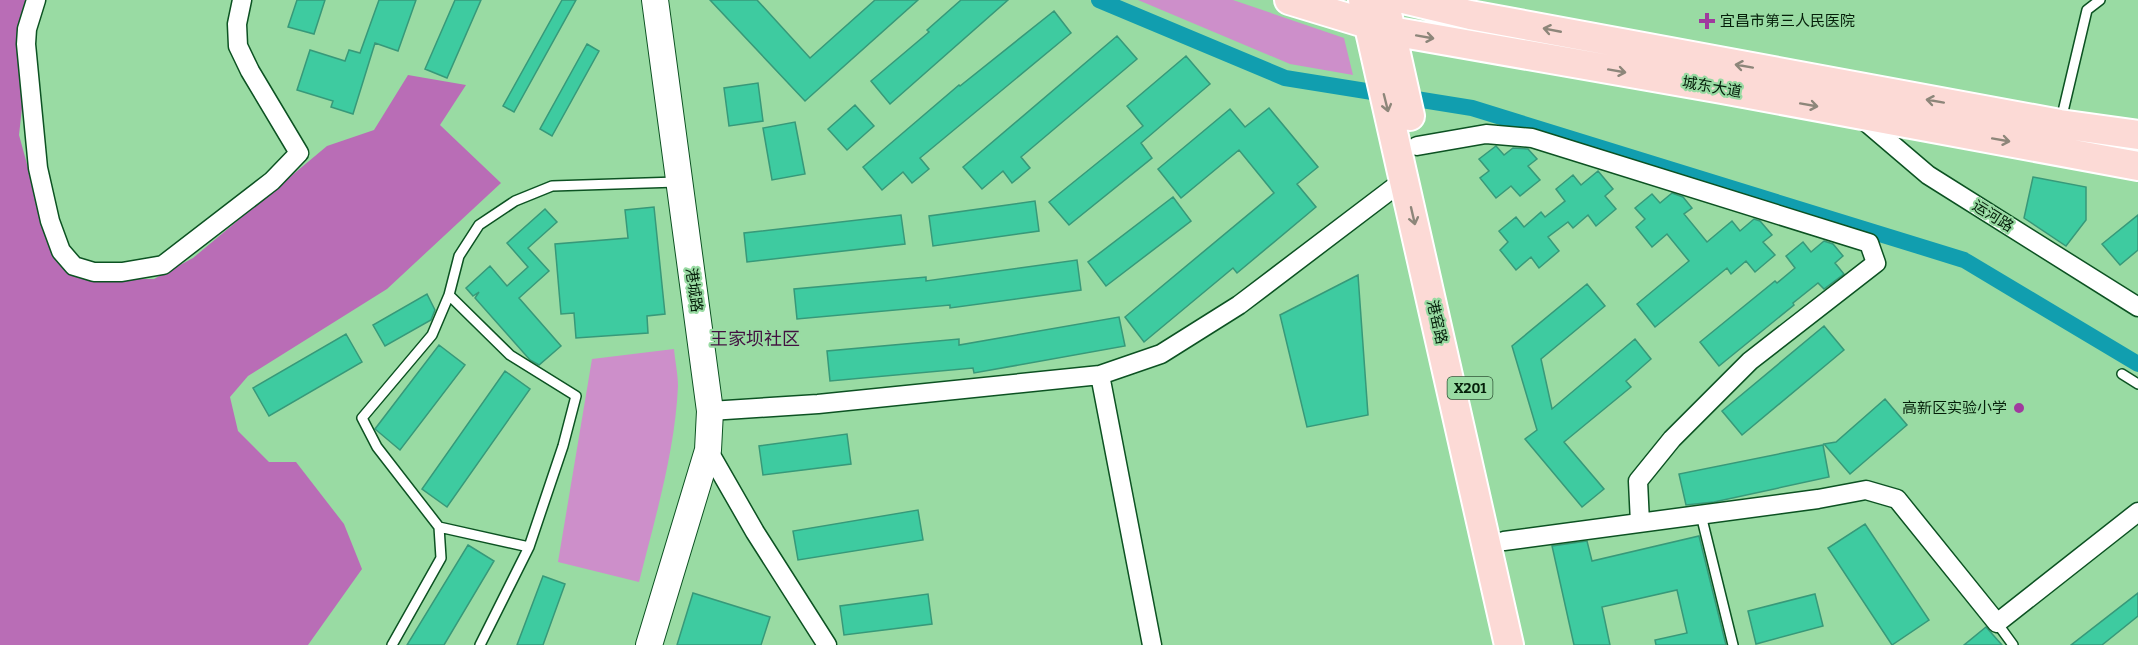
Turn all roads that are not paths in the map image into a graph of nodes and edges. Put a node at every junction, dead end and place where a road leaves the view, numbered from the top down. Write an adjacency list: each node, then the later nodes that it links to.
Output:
1 (36, 0): 2 (street)
2 (242, 0)
3 (655, 0): 15 (street, 港城路)
4 (1289, 0): 8 (main road, 城东大道)
5 (1384, 0): 8 (main road, 港窑路 / X201)
6 (1407, 0): 10 (main road, 城东大道, one-way to 6)
7 (2100, 0): 10 (lane)
8 (1374, 19): 9 (main road, 城东大道, one-way to 9); 12 (main road, 港窑路 / X201)
9 (1856, 114): 13 (main road, 城东大道, one-way to 13); 17 (street, 运河路)
10 (2060, 124): 11 (main road, 城东大道)
11 (2138, 135)
12 (1408, 139): 14 (main road, 港窑路 / X201); 25 (street); 27 (main road, 港窑路 / X201)
13 (2138, 166)
14 (1405, 179): 19 (street); 35 (main road, 港窑路 / X201, one-way to 35)
15 (680, 182): 16 (lane); 21 (street, 港城路)
16 (449, 294): 26 (lane); 28 (lane)
17 (2138, 307)
18 (2122, 374): 20 (lane)
19 (1100, 375): 21 (street); 34 (street)
20 (2138, 384)
21 (710, 411): 22 (street, 港城路)
22 (708, 450): 32 (street, 港城路); 33 (street)
23 (2138, 512): 29 (street)
24 (1701, 515): 25 (street); 29 (street); 37 (lane)
25 (1640, 523): 27 (street)
26 (439, 527): 28 (lane); 30 (lane)
27 (1504, 541): 36 (main road, 港窑路 / X201)
28 (529, 547): 31 (lane)
29 (1997, 623): 38 (lane)
30 (392, 645)
31 (480, 645)
32 (649, 645)
33 (827, 645)
34 (1152, 645)
35 (1509, 645)
36 (1529, 645)
37 (1733, 645)
38 (2013, 645)

